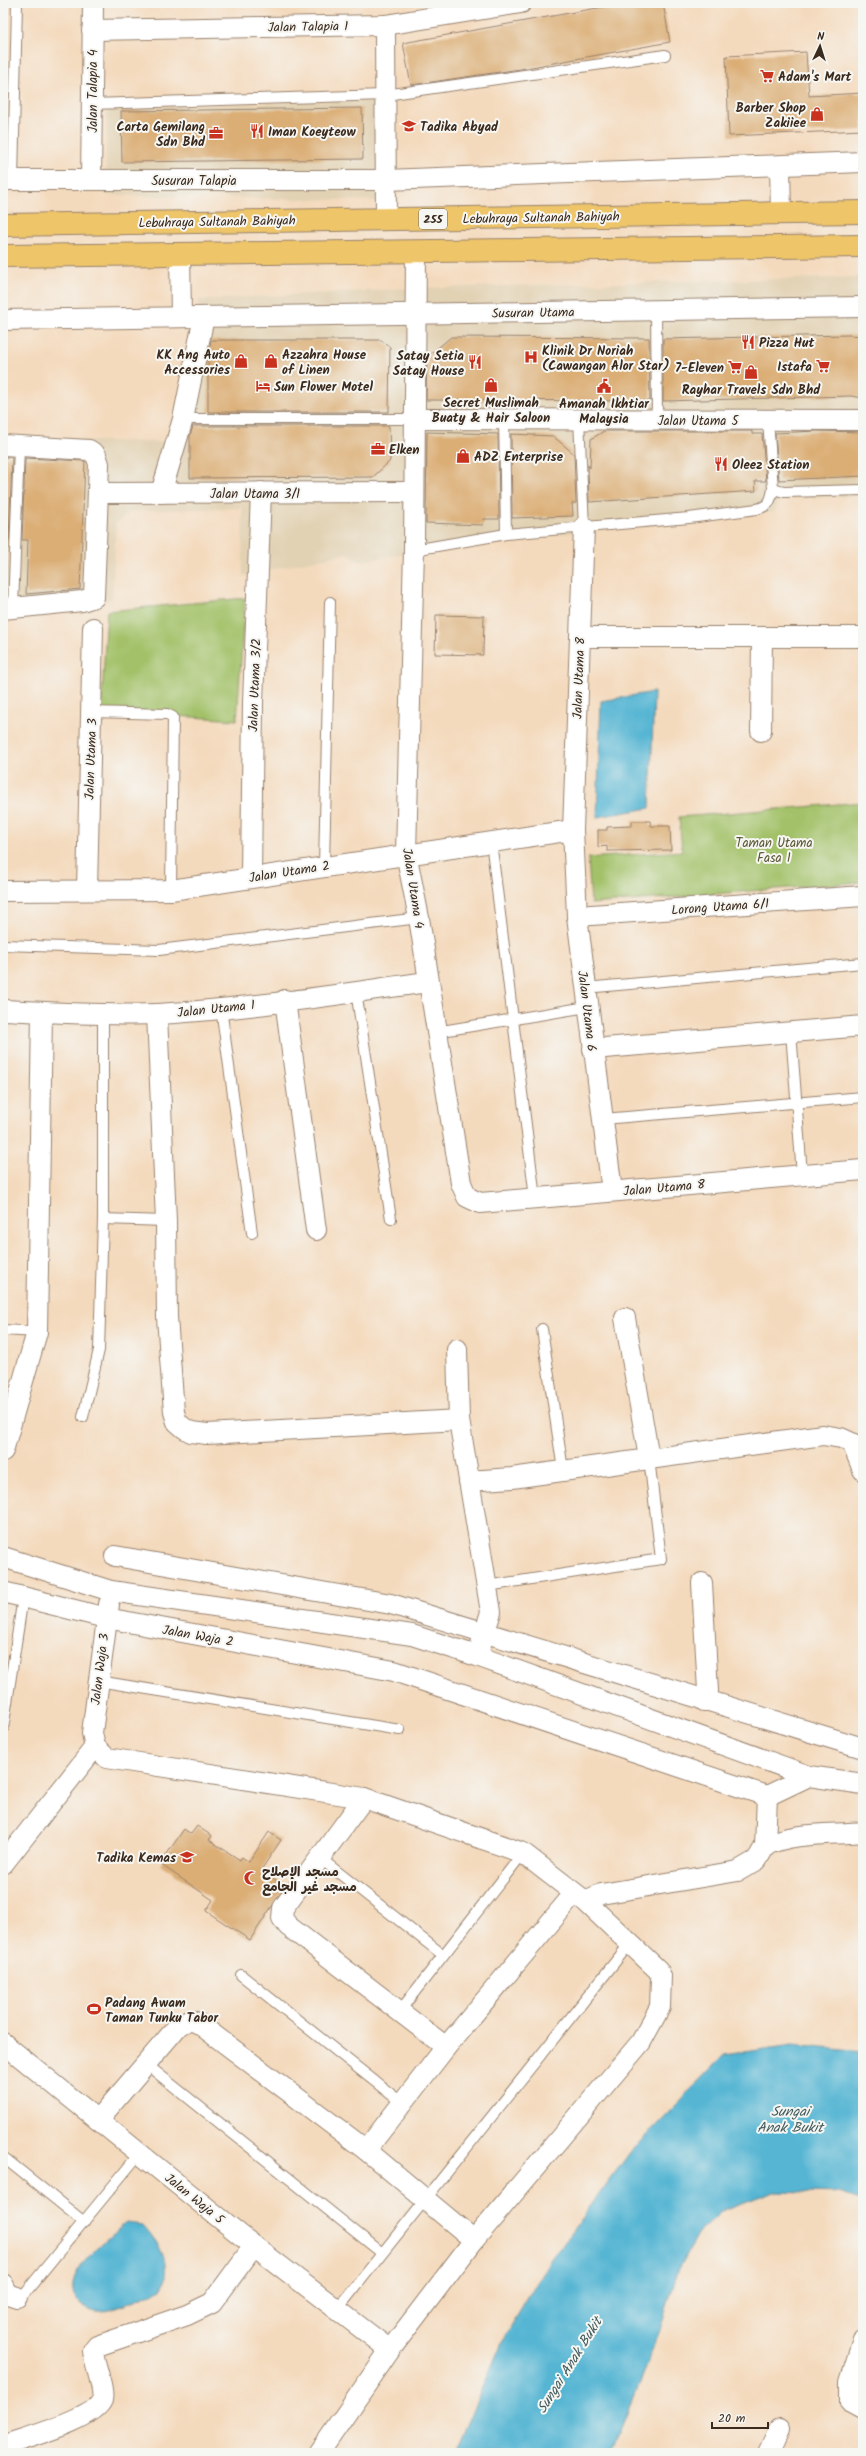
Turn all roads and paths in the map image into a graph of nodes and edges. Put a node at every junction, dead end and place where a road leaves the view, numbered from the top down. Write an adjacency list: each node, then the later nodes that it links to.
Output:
1 (17, 3): 11 (lane)
2 (93, 3): 5 (street, Jalan Talapia 4)
3 (521, 3): 4 (street, Jalan Talapia 1)
4 (385, 25): 5 (street, Jalan Talapia 1); 7 (street)
5 (92, 30): 8 (street, Jalan Talapia 4)
6 (665, 55): 7 (lane)
7 (385, 95): 8 (lane); 13 (street)
8 (92, 104): 12 (street, Jalan Talapia 4)
9 (863, 162): 10 (street, Susuran Talapia)
10 (780, 166): 13 (street, Susuran Talapia); 15 (street)
11 (8, 180): 12 (street, Susuran Talapia)
12 (91, 180): 13 (street, Susuran Talapia)
13 (386, 180): 16 (street)
14 (863, 212): 15 (main road, Lebuhraya Sultanah Bahiyah / 255)
15 (781, 213): 16 (main road, Lebuhraya Sultanah Bahiyah / 255)
16 (386, 219): 17 (main road, Lebuhraya Sultanah Bahiyah / 255)
17 (3, 225)
18 (863, 246): 19 (main road)
19 (416, 251): 20 (main road); 24 (street, Jalan Utama 4)
20 (180, 253): 21 (main road); 26 (street)
21 (3, 256)
22 (863, 307): 23 (street, Susuran Utama)
23 (656, 310): 24 (street, Susuran Utama); 32 (lane)
24 (415, 314): 25 (street, Susuran Utama); 28 (street, Jalan Utama 4)
25 (204, 317): 26 (street, Susuran Utama); 31 (street)
26 (181, 318): 27 (street, Susuran Utama)
27 (3, 320)
28 (414, 419): 29 (street, Jalan Utama 5); 31 (lane); 39 (street, Jalan Utama 4)
29 (504, 419): 30 (street, Jalan Utama 5); 43 (lane)
30 (579, 419): 32 (street, Jalan Utama 5); 42 (lane)
31 (183, 420): 41 (street)
32 (657, 420): 33 (street, Jalan Utama 5)
33 (768, 420): 34 (street, Jalan Utama 5); 36 (lane)
34 (863, 420)
35 (11, 446): 40 (street); 46 (lane)
36 (773, 489): 37 (lane); 42 (lane)
37 (863, 490)
38 (261, 492): 39 (street, Jalan Utama 3/1); 41 (street, Jalan Utama 3/1); 57 (street, Jalan Utama 3/2)
39 (413, 492): 44 (street, Jalan Utama 4)
40 (98, 493): 41 (street, Jalan Utama 3/1); 46 (street)
41 (161, 493)
42 (584, 527): 43 (lane); 48 (street, Jalan Utama 8)
43 (506, 534): 44 (lane)
44 (414, 550): 55 (street, Jalan Utama 4)
45 (330, 602): 56 (lane)
46 (8, 609)
47 (93, 628): 51 (street, Jalan Utama 3)
48 (580, 637): 49 (street); 53 (street, Jalan Utama 8)
49 (762, 637): 50 (street); 52 (street)
50 (863, 637)
51 (91, 712): 59 (street, Jalan Utama 3); 60 (lane)
52 (762, 731)
53 (573, 830): 54 (street, Jalan Utama 2); 62 (street, Jalan Utama 6)
54 (491, 841): 55 (street, Jalan Utama 2); 75 (lane)
55 (406, 853): 56 (street, Jalan Utama 2); 63 (street, Jalan Utama 4)
56 (324, 866): 57 (street, Jalan Utama 2)
57 (251, 877): 60 (street, Jalan Utama 2)
58 (3, 890): 59 (street, Jalan Utama 2)
59 (86, 890): 60 (street, Jalan Utama 2)
60 (171, 890)
61 (863, 896): 62 (street, Lorong Utama 6/1)
62 (577, 916): 68 (street, Jalan Utama 6)
63 (419, 918): 64 (lane); 66 (street, Jalan Utama 4)
64 (3, 945)
65 (863, 963): 68 (lane)
66 (428, 982): 67 (street, Jalan Utama 1); 77 (street, Jalan Utama 4)
67 (356, 991): 69 (street, Jalan Utama 1); 89 (lane)
68 (586, 997): 75 (lane); 79 (street, Jalan Utama 6)
69 (286, 1000): 70 (street, Jalan Utama 1); 91 (street)
70 (221, 1008): 74 (street, Jalan Utama 1); 92 (lane)
71 (3, 1010): 72 (street, Jalan Utama 1)
72 (42, 1012): 73 (street, Jalan Utama 1); 96 (street)
73 (103, 1014): 74 (street, Jalan Utama 1); 88 (lane)
74 (157, 1014): 90 (street)
75 (512, 1019): 77 (lane); 87 (lane)
76 (863, 1026): 78 (street)
77 (436, 1032): 86 (street, Jalan Utama 4)
78 (791, 1032): 79 (street); 81 (lane)
79 (593, 1049): 82 (street, Jalan Utama 6)
80 (863, 1097): 81 (lane)
81 (798, 1102): 82 (lane); 84 (lane)
82 (603, 1120): 85 (street, Jalan Utama 6)
83 (863, 1170): 84 (street, Jalan Utama 8)
84 (802, 1175): 85 (street, Jalan Utama 8)
85 (612, 1191): 87 (street, Jalan Utama 8)
86 (467, 1197): 87 (street, Jalan Utama 8)
87 (534, 1198)
88 (103, 1219): 90 (lane); 98 (lane)
89 (391, 1219)
90 (166, 1221): 99 (street)
91 (316, 1230)
92 (252, 1234)
93 (625, 1318): 101 (street)
94 (542, 1329): 102 (lane)
95 (3, 1330): 96 (lane)
96 (36, 1332): 100 (street)
97 (457, 1349): 99 (street)
98 (83, 1417)
99 (459, 1420): 104 (street)
100 (3, 1451)
101 (649, 1458): 102 (street); 103 (street); 109 (lane)
102 (563, 1470): 104 (street)
103 (863, 1470)
104 (469, 1481): 109 (street)
105 (115, 1556): 108 (street)
106 (3, 1557): 110 (street)
107 (702, 1583): 118 (street)
108 (289, 1586): 113 (street); 115 (street)
109 (487, 1586): 115 (street)
110 (111, 1591): 113 (street); 114 (street, Jalan Waja 3)
111 (3, 1592): 112 (street, Jalan Waja 2)
112 (23, 1597): 114 (street, Jalan Waja 2); 119 (lane)
113 (284, 1616): 116 (street)
114 (106, 1618): 117 (street, Jalan Waja 3); 125 (street, Jalan Waja 2)
115 (485, 1632): 116 (street); 118 (street)
116 (477, 1656): 123 (street)
117 (98, 1681): 120 (lane); 121 (street, Jalan Waja 3)
118 (704, 1701): 122 (street)
119 (3, 1729)
120 (400, 1730)
121 (95, 1746): 126 (street); 131 (street)
122 (863, 1748)
123 (809, 1776): 124 (street); 125 (street)
124 (863, 1784)
125 (767, 1796): 128 (street)
126 (364, 1798): 129 (street); 130 (street)
127 (863, 1832): 128 (street)
128 (765, 1846): 132 (street)
129 (523, 1853): 132 (street); 134 (lane)
130 (320, 1858): 134 (lane); 136 (street)
131 (3, 1864)
132 (580, 1897): 133 (street); 138 (street)
133 (631, 1942): 145 (lane); 147 (street)
134 (443, 1955): 136 (lane)
135 (241, 1975): 140 (lane)
136 (399, 2012): 138 (street)
137 (3, 2043): 141 (street, Jalan Waja 5)
138 (446, 2047): 140 (street)
139 (146, 2064): 141 (street); 142 (street); 149 (lane)
140 (402, 2102): 142 (street)
141 (98, 2120): 143 (street, Jalan Waja 5)
142 (366, 2150): 145 (street)
143 (140, 2153): 146 (lane); 148 (street, Jalan Waja 5)
144 (3, 2157): 146 (lane)
145 (425, 2199): 147 (street); 149 (lane)
146 (84, 2222): 150 (lane)
147 (474, 2240): 153 (street)
148 (254, 2246): 151 (street, Jalan Waja 5); 156 (street)
149 (382, 2253): 151 (lane)
150 (10, 2291)
151 (337, 2310): 153 (street, Jalan Waja 5)
152 (863, 2340): 154 (street)
153 (390, 2350): 157 (street)
154 (863, 2409)
155 (780, 2429): 158 (street)
156 (3, 2446)
157 (319, 2453)
158 (769, 2453)

